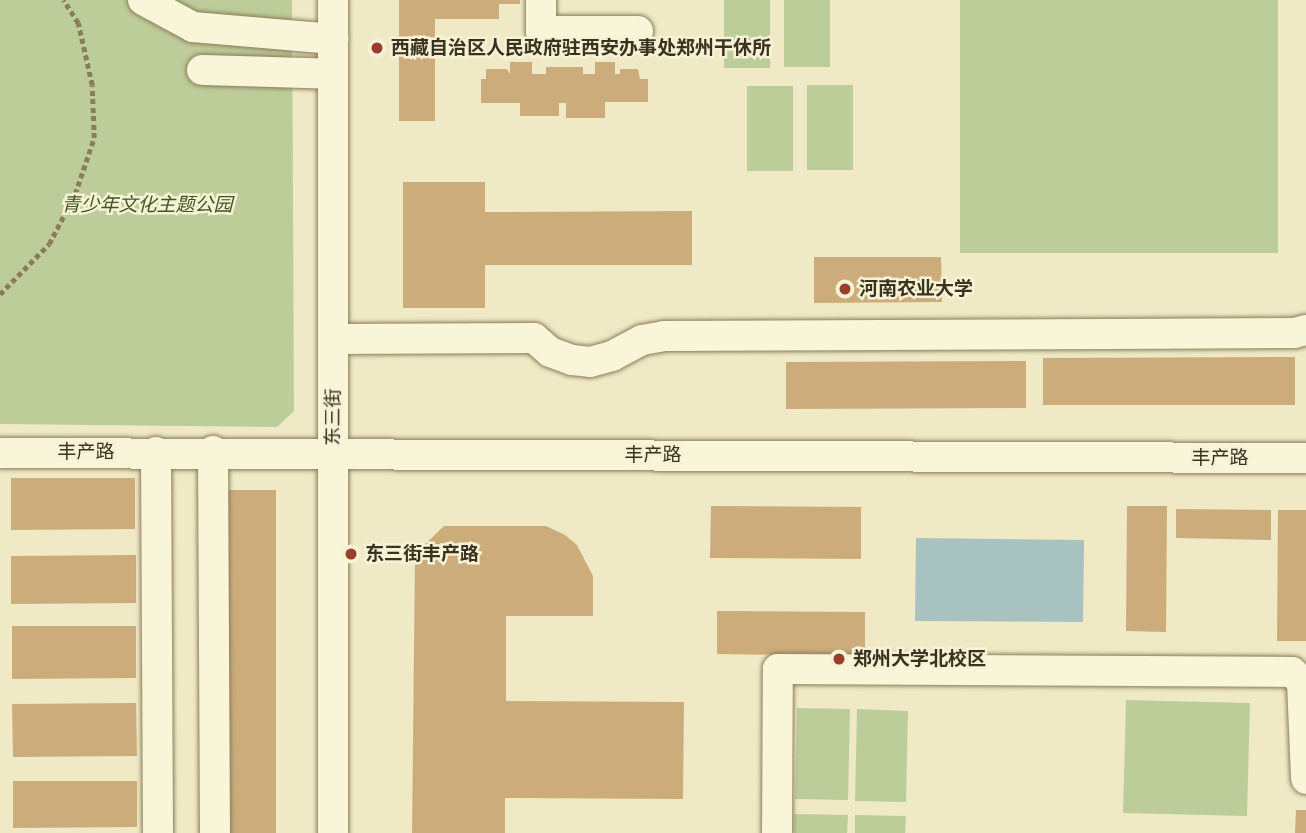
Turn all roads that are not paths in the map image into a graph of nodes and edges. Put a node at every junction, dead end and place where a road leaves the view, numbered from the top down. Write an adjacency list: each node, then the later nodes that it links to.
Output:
1 (143, 0): 5 (street)
2 (333, 0): 5 (street, 东三街)
3 (541, 0): 4 (street)
4 (638, 31)
5 (333, 39): 7 (street, 东三街)
6 (202, 70): 7 (street)
7 (333, 74): 9 (street, 东三街)
8 (1306, 330): 9 (street)
9 (333, 339): 13 (street, 东三街)
10 (213, 451): 11 (street, 丰产路); 13 (street, 丰产路); 17 (street)
11 (156, 452): 12 (street, 丰产路); 16 (street)
12 (0, 453)
13 (334, 454): 14 (street, 丰产路); 18 (street, 东三街)
14 (1306, 458)
15 (1306, 779): 19 (street)
16 (158, 833)
17 (215, 833)
18 (333, 833)
19 (777, 833)

